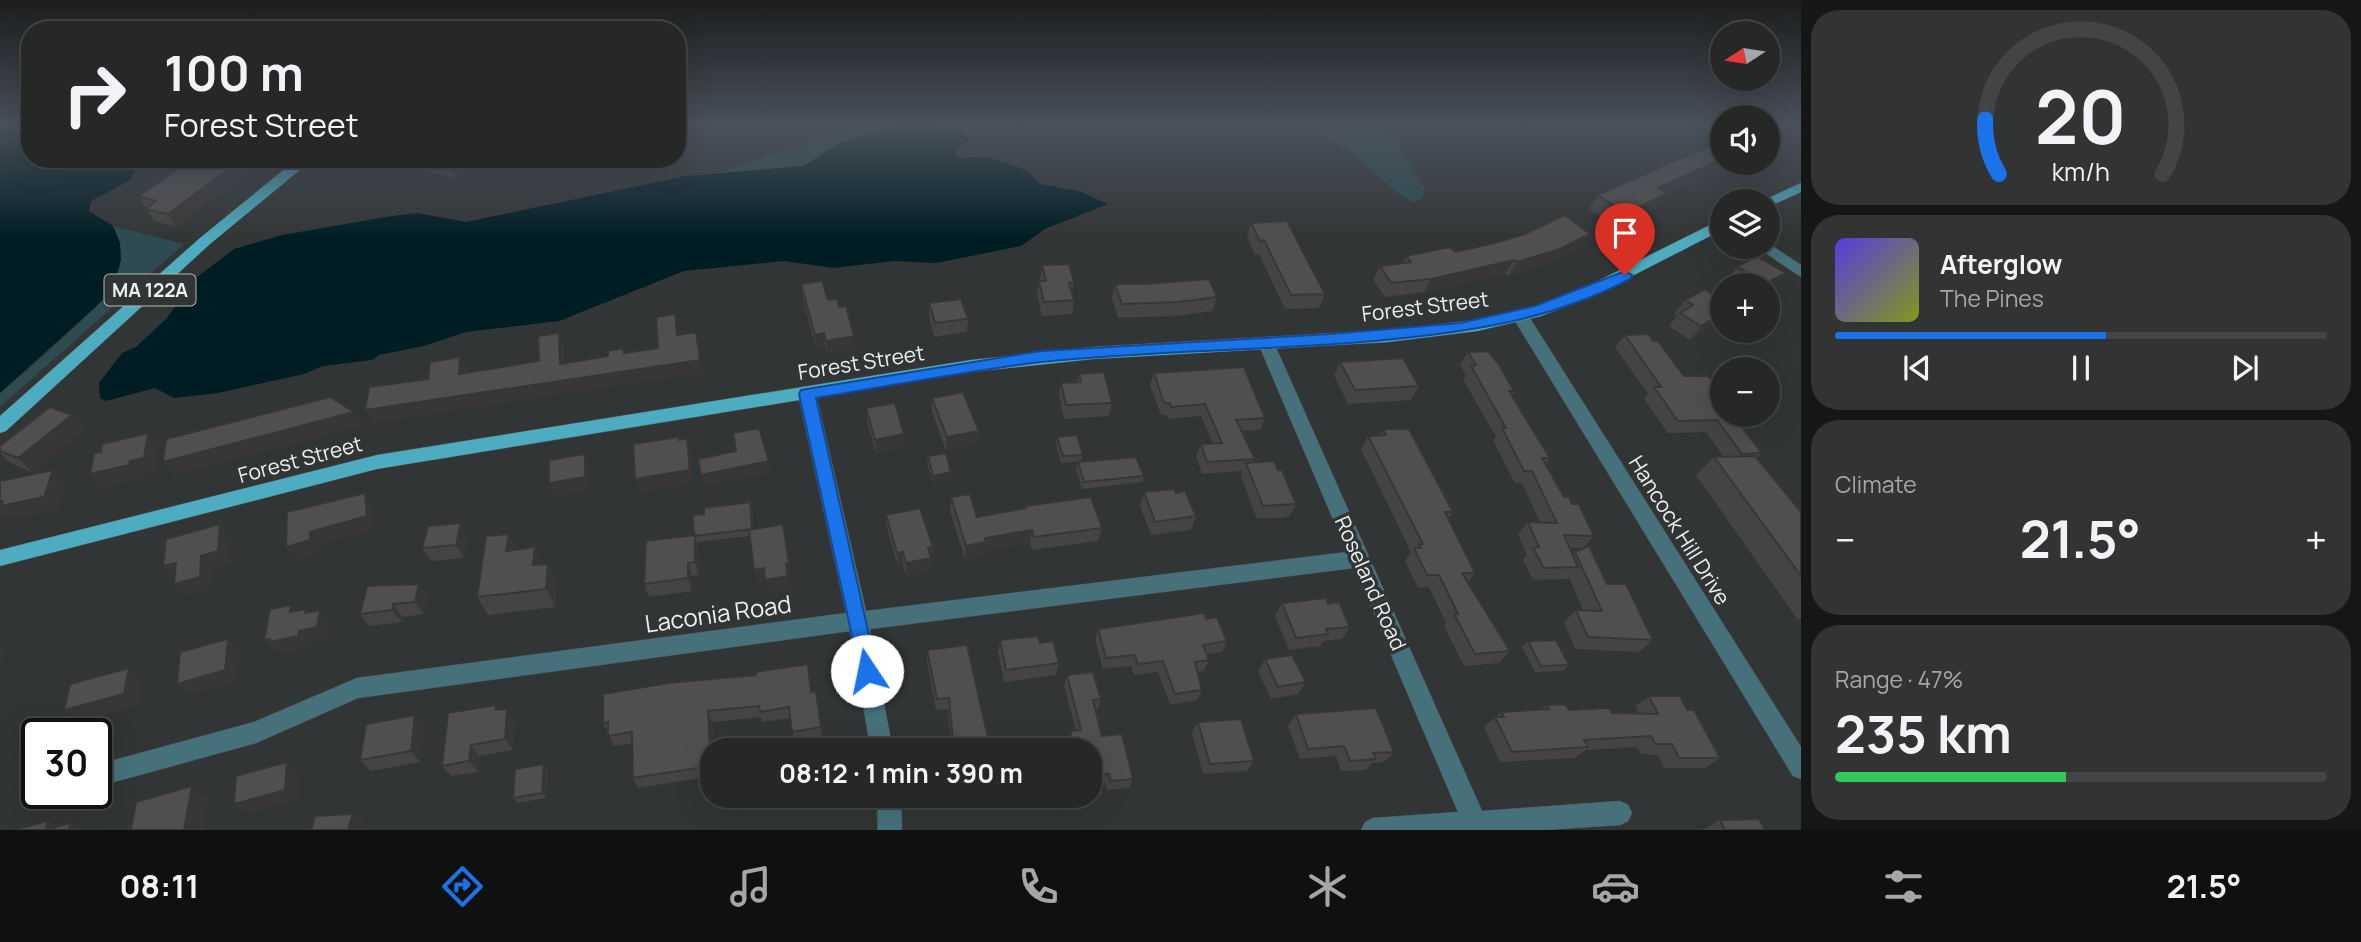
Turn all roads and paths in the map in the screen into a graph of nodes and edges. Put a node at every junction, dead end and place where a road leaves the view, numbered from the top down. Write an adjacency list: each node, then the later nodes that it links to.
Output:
1 (295, 168): 10 (main road, MA 122A)
2 (1801, 187): 3 (main road)
3 (1780, 197)
4 (1710, 230): 7 (main road, Forest Street)
5 (1780, 257): 6 (street)
6 (1801, 272)
7 (1520, 316): 8 (main road, Forest Street); 15 (street, Hancock Hill Drive)
8 (1266, 343): 9 (main road, Forest Street); 12 (street, Roseland Road)
9 (807, 394): 11 (main road, Forest Street); 13 (street)
10 (0, 426)
11 (0, 558)
12 (1360, 559): 13 (street, Laconia Road); 19 (street, Roseland Road)
13 (858, 621): 14 (street); 16 (street, Laconia Road)
14 (880, 738)
15 (1801, 768)
16 (112, 772)
17 (889, 808): 20 (street)
18 (1620, 813): 19 (street)
19 (1475, 823): 21 (street)
20 (890, 830)
21 (1373, 830)

